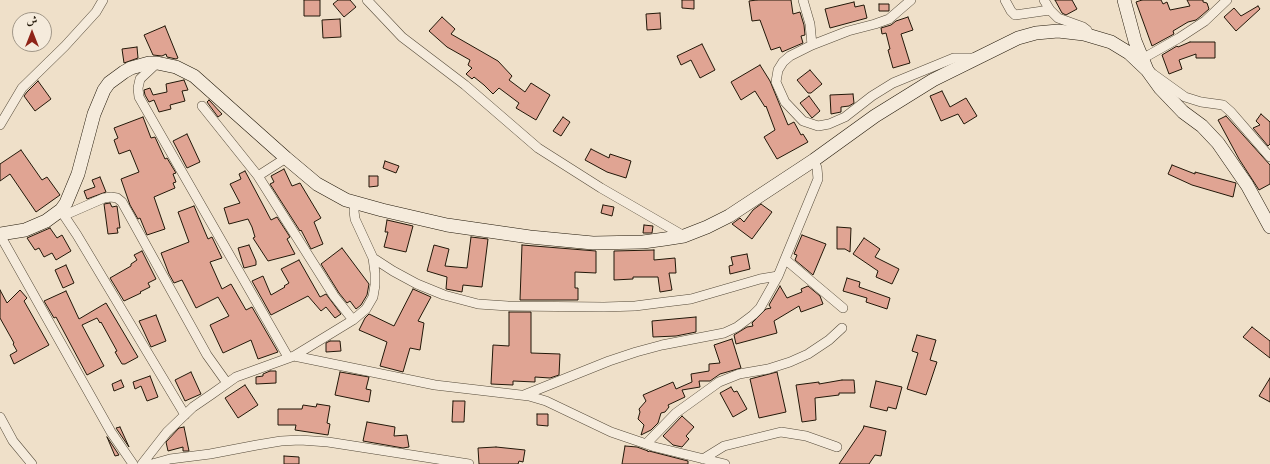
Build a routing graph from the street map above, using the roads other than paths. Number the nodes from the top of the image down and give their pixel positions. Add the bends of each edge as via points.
1 (104, 0) edge
2 (367, 0) edge
3 (803, 0) edge
4 (911, 0) edge
5 (1005, 0) edge
6 (1044, 0) edge
7 (1124, 0) edge
8 (1228, 0) edge
9 (1050, 10) junction
10 (1089, 35) junction
11 (812, 45) junction
12 (979, 58) junction
13 (157, 63) junction
14 (1144, 64) junction
15 (202, 106) dead end
16 (0, 125) edge
17 (1270, 157) edge
18 (286, 158) junction
19 (814, 160) junction
20 (258, 176) junction
21 (355, 203) junction
22 (63, 213) junction
23 (1270, 227) edge
24 (0, 235) edge
25 (684, 236) junction
26 (373, 258) junction
27 (786, 260) junction
28 (778, 276) junction
29 (843, 308) dead end
30 (353, 320) junction
31 (842, 328) dead end
32 (291, 356) junction
33 (227, 383) junction
34 (524, 395) junction
35 (185, 415) junction
36 (0, 417) edge
37 (646, 444) junction
38 (837, 447) dead end
39 (703, 459) junction
40 (32, 464) edge
41 (133, 464) edge
42 (142, 464) edge
43 (152, 464) edge
44 (469, 464) edge
45 (725, 464) edge

1 - 16 street via 96,12 22,88
2 - 25 street via 402,37 538,148
3 - 11 street via 810,24
4 - 11 street via 889,18
5 - 9 street via 1015,15
6 - 9 street
7 - 14 street
8 - 14 street via 1204,21
9 - 10 street via 1058,18 1083,27
10 - 12 street via 1058,31 1036,33 1018,38
10 - 14 street via 1111,42
11 - 12 street via 783,62 778,70 776,82 785,102 804,121 818,126 845,117 893,83 954,58
12 - 19 street via 934,80 875,116
13 - 18 street via 176,67 194,76
13 - 22 street via 131,68 116,77 104,90 96,104 78,174
13 - 32 street via 140,79 139,97
14 - 17 street via 1185,97 1223,106
14 - 23 street via 1160,88 1178,108 1218,142 1247,185
15 - 20 street
18 - 20 street
18 - 21 street via 317,184
19 - 25 street via 728,216
19 - 27 street via 818,168 818,179
20 - 30 street via 334,296
21 - 25 street via 447,225 530,237 593,243 643,242
21 - 26 street via 355,219
22 - 24 street via 25,230
22 - 33 street via 104,198 117,198 122,202 207,355
22 - 35 street
24 - 41 street via 111,432
26 - 28 street via 416,284 444,295 478,304 508,306 635,306 692,299
26 - 30 street via 373,297 366,309
27 - 28 street
27 - 29 street
28 - 34 street via 760,308 724,333 636,352
30 - 32 street
31 - 37 street via 808,354 790,362 739,374 718,382 676,413
32 - 33 street via 236,377
32 - 34 street via 435,385
33 - 35 street
34 - 37 street via 546,401 611,432
35 - 42 street via 167,432
36 - 40 street via 13,441
37 - 39 street
38 - 39 street via 806,436 781,432 724,446
39 - 45 street
43 - 44 street via 281,441 300,440

